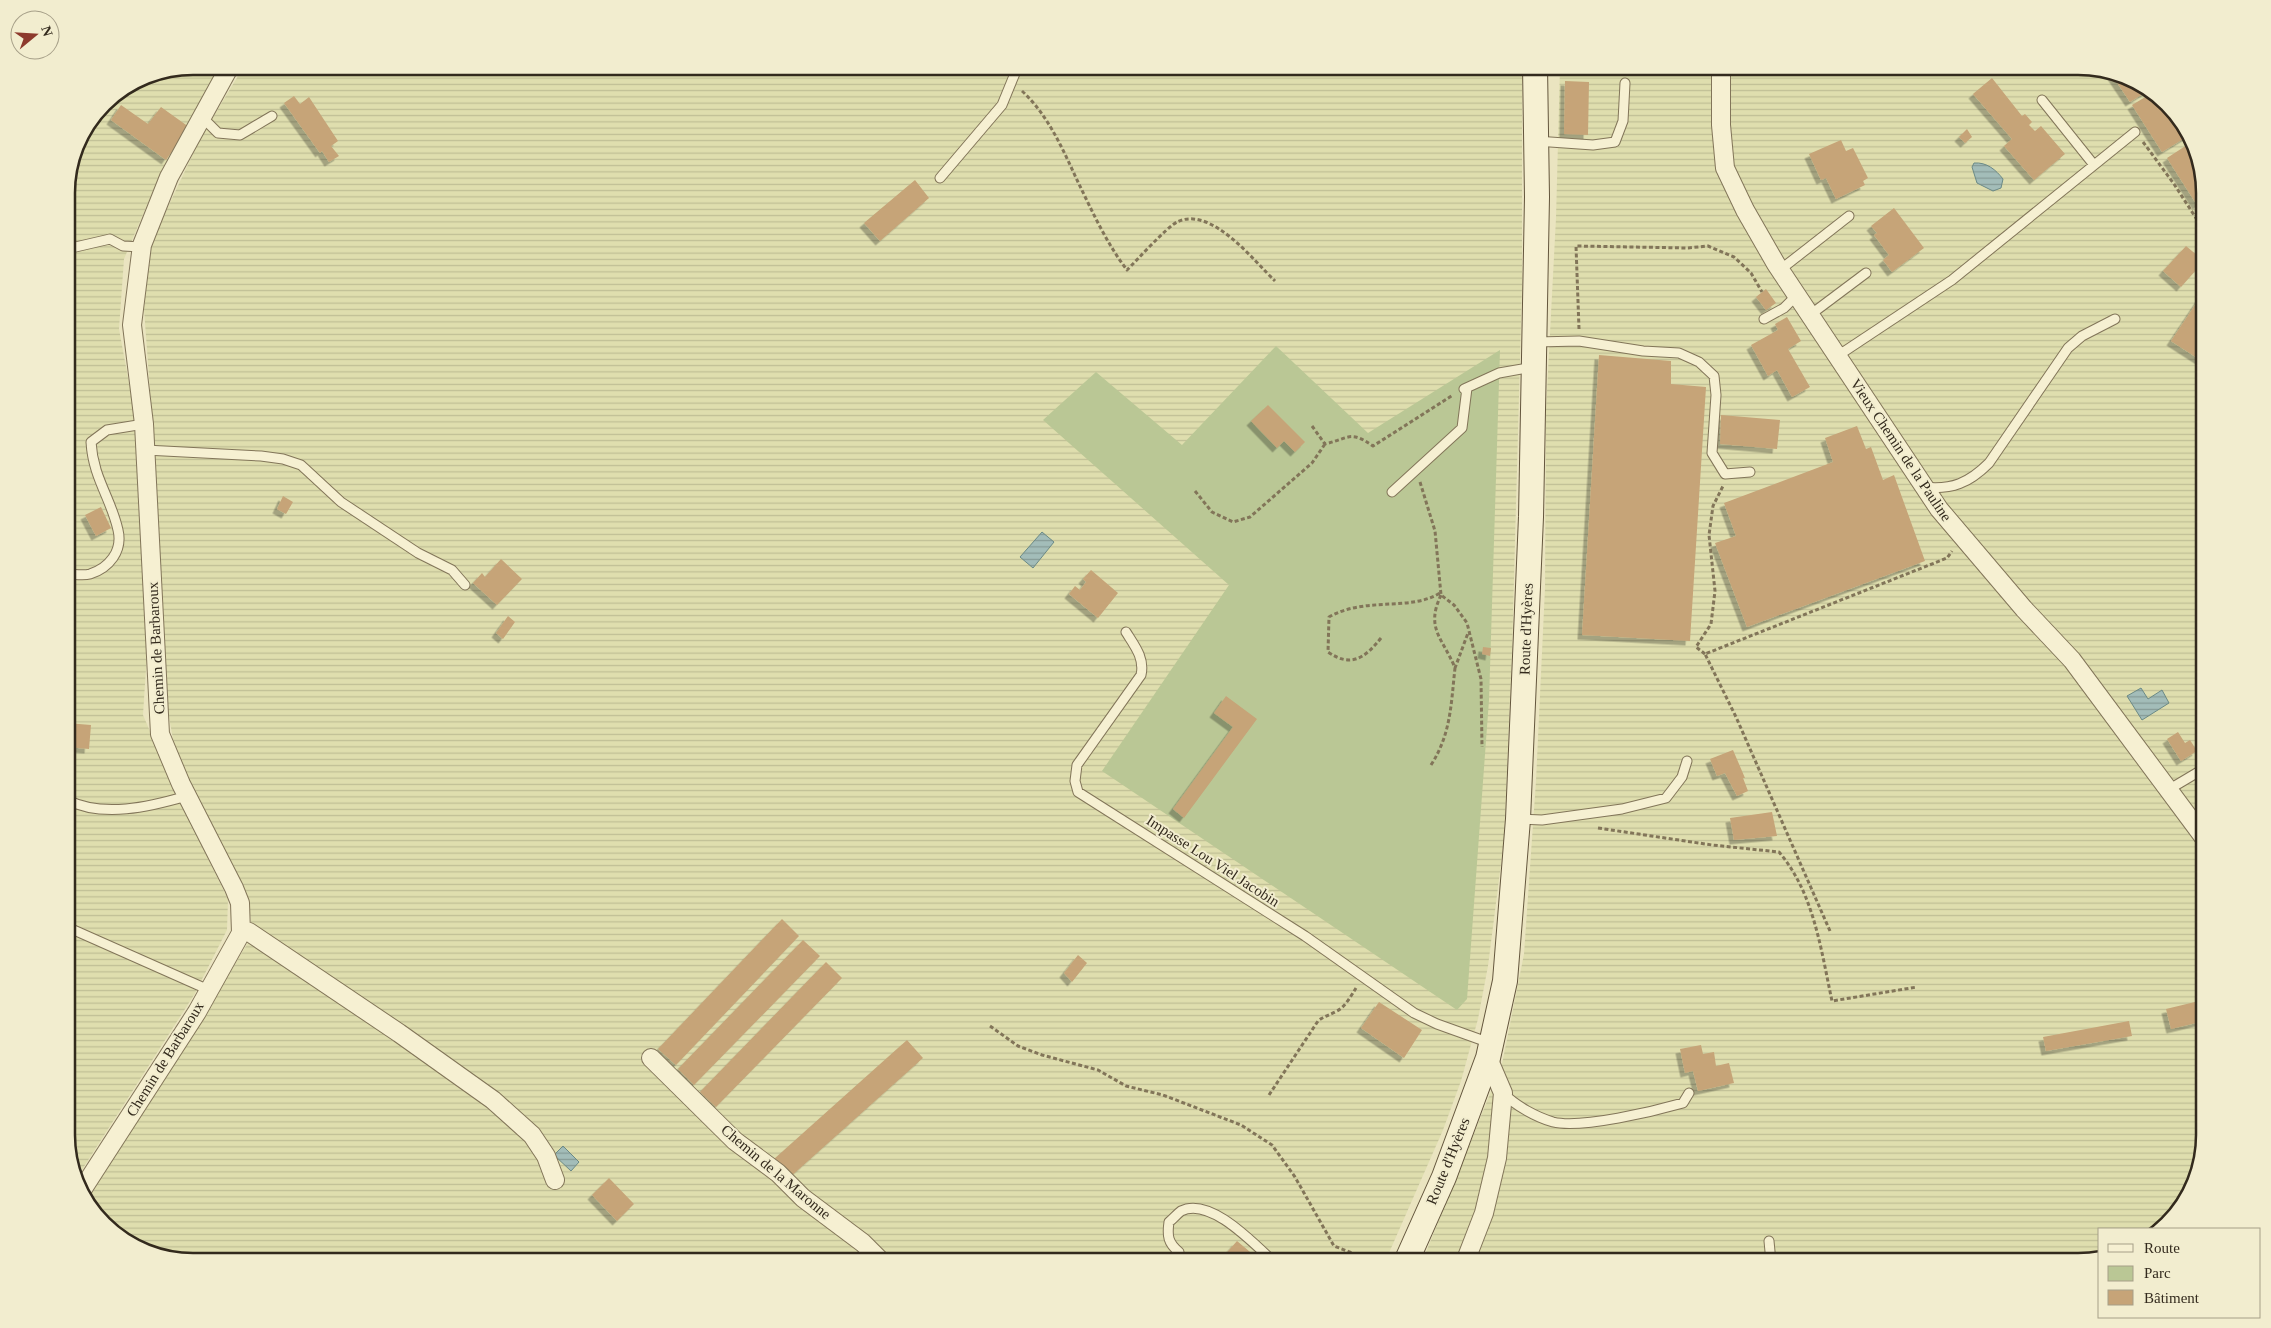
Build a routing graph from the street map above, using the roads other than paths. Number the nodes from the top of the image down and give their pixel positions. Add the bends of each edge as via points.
1 (225, 75) edge
2 (1015, 75) edge
3 (1536, 75) edge
4 (1545, 75) edge
5 (1722, 75) edge
6 (1625, 83) dead end
7 (2042, 100) dead end
8 (272, 116) dead end
9 (202, 117) junction
10 (2135, 132) road end
11 (1540, 141) junction
12 (2094, 164) junction
13 (940, 178) dead end
14 (1849, 216) dead end
15 (75, 247) edge
16 (141, 247) junction
17 (1780, 270) junction
18 (1866, 273) dead end
19 (1796, 295) junction
20 (1810, 316) junction
21 (1764, 319) dead end
22 (2115, 319) dead end
23 (1534, 342) junction
24 (1837, 354) junction
25 (1533, 367) junction
26 (144, 424) junction
27 (145, 450) junction
28 (1750, 472) dead end
29 (1924, 486) junction
30 (1392, 492) dead end
31 (75, 574) edge
32 (465, 585) dead end
33 (1126, 632) dead end
34 (1687, 760) dead end
35 (2196, 773) edge
36 (2168, 790) junction
37 (188, 796) junction
38 (75, 804) edge
39 (1518, 819) junction
40 (2196, 827) edge
41 (241, 929) junction
42 (75, 931) edge
43 (209, 990) junction
44 (1490, 1051) junction
45 (651, 1058) dead end
46 (1503, 1093) junction
47 (1688, 1093) dead end
48 (555, 1180) dead end
49 (86, 1184) edge
50 (1769, 1241) dead end
51 (1179, 1252) dead end
52 (873, 1253) edge
53 (1263, 1253) edge
54 (1410, 1253) edge
55 (1468, 1253) edge
56 (1770, 1253) edge

1 - 9 street, Chemin de Barbaroux
2 - 13 lane via 1002,105
3 - 11 main road, Route d'Hyères
4 - 11 main road, Route d'Hyères
5 - 17 street, Vieux Chemin de la Pauline via 1721,125 1725,168
6 - 11 lane via 1623,121 1615,142 1593,145
7 - 12 lane
8 - 9 lane via 240,135 218,133
9 - 16 street, Chemin de Barbaroux via 169,177
10 - 12 lane
11 - 23 main road, Route d'Hyères
12 - 24 lane via 1952,280
14 - 17 lane
15 - 16 lane via 110,239 123,246
16 - 26 street, Chemin de Barbaroux via 132,325
17 - 19 street, Vieux Chemin de la Pauline
18 - 20 lane
19 - 20 street, Vieux Chemin de la Pauline
19 - 21 lane via 1784,308
20 - 24 street, Vieux Chemin de la Pauline
22 - 29 lane via 2082,336 2068,348 1989,463 1976,475 1962,485 1942,489
23 - 25 main road, Route d'Hyères
23 - 28 lane via 1579,341 1679,353 1699,362 1714,376 1712,453 1725,474
24 - 29 street, Vieux Chemin de la Pauline
25 - 30 lane via 1499,373 1466,389 1462,428
25 - 39 main road, Route d'Hyères via 1531,517
26 - 27 street, Chemin de Barbaroux
26 - 31 lane via 108,430 91,442 98,479 119,531 117,554 104,567 88,575
27 - 32 lane via 261,456 301,465 341,502 418,553 452,570
27 - 37 street, Chemin de Barbaroux via 160,734
29 - 36 street, Vieux Chemin de la Pauline via 1939,510 2072,660
33 - 44 lane, Impasse Lou Viel Jacobin via 1139,654 1143,666 1141,675 1077,765 1075,781 1078,792 1305,936 1414,1013
34 - 39 lane via 1682,777 1666,798 1622,809 1542,820
35 - 36 lane
36 - 40 street, Vieux Chemin de la Pauline
37 - 38 lane via 104,810
37 - 41 street, Chemin de Barbaroux via 240,903
39 - 44 main road, Route d'Hyères via 1505,981
41 - 43 street, Chemin de Barbaroux
41 - 48 street via 399,1032 493,1100 532,1135 546,1156
42 - 43 lane
43 - 49 street, Chemin de Barbaroux
44 - 46 street
44 - 54 main road, Route d'Hyères via 1444,1177
45 - 52 street, Chemin de la Maronne via 735,1141
46 - 47 lane via 1528,1111 1555,1122 1590,1122 1662,1109 1683,1102
46 - 55 street via 1497,1158 1484,1213
50 - 56 lane
51 - 53 lane via 1171,1246 1167,1235 1169,1222 1181,1211 1193,1208 1216,1214

